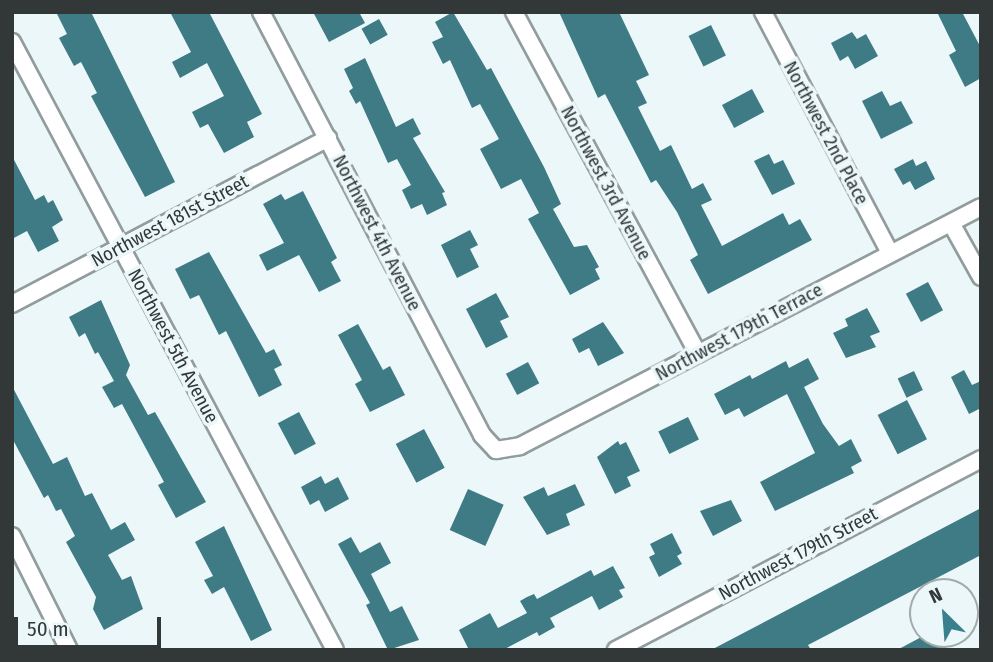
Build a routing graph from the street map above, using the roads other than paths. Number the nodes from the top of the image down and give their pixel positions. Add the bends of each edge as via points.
1 (261, 12) edge
2 (514, 12) edge
3 (763, 12) edge
4 (12, 42) edge
5 (328, 138) junction
6 (981, 207) edge
7 (951, 223) junction
8 (120, 247) junction
9 (890, 253) junction
10 (981, 277) edge
11 (12, 304) edge
12 (698, 354) junction
13 (496, 450) joint
14 (981, 459) edge
15 (12, 536) edge
16 (69, 650) edge
17 (335, 650) edge
18 (616, 650) edge

1 - 5 street, Northwest 4th Avenue
2 - 12 street, Northwest 3rd Avenue
3 - 9 street, Northwest 2nd Place
4 - 8 street, Northwest 5th Avenue
5 - 8 street, Northwest 181st Street
5 - 13 street, Northwest 4th Avenue via 482,435
6 - 7 street, Northwest 179th Terrace
7 - 9 street, Northwest 179th Terrace
7 - 10 street
8 - 11 street, Northwest 181st Street
8 - 17 street, Northwest 5th Avenue
9 - 12 street, Northwest 179th Terrace
12 - 13 street, Northwest 179th Terrace via 520,446
14 - 18 street, Northwest 179th Street
15 - 16 street

